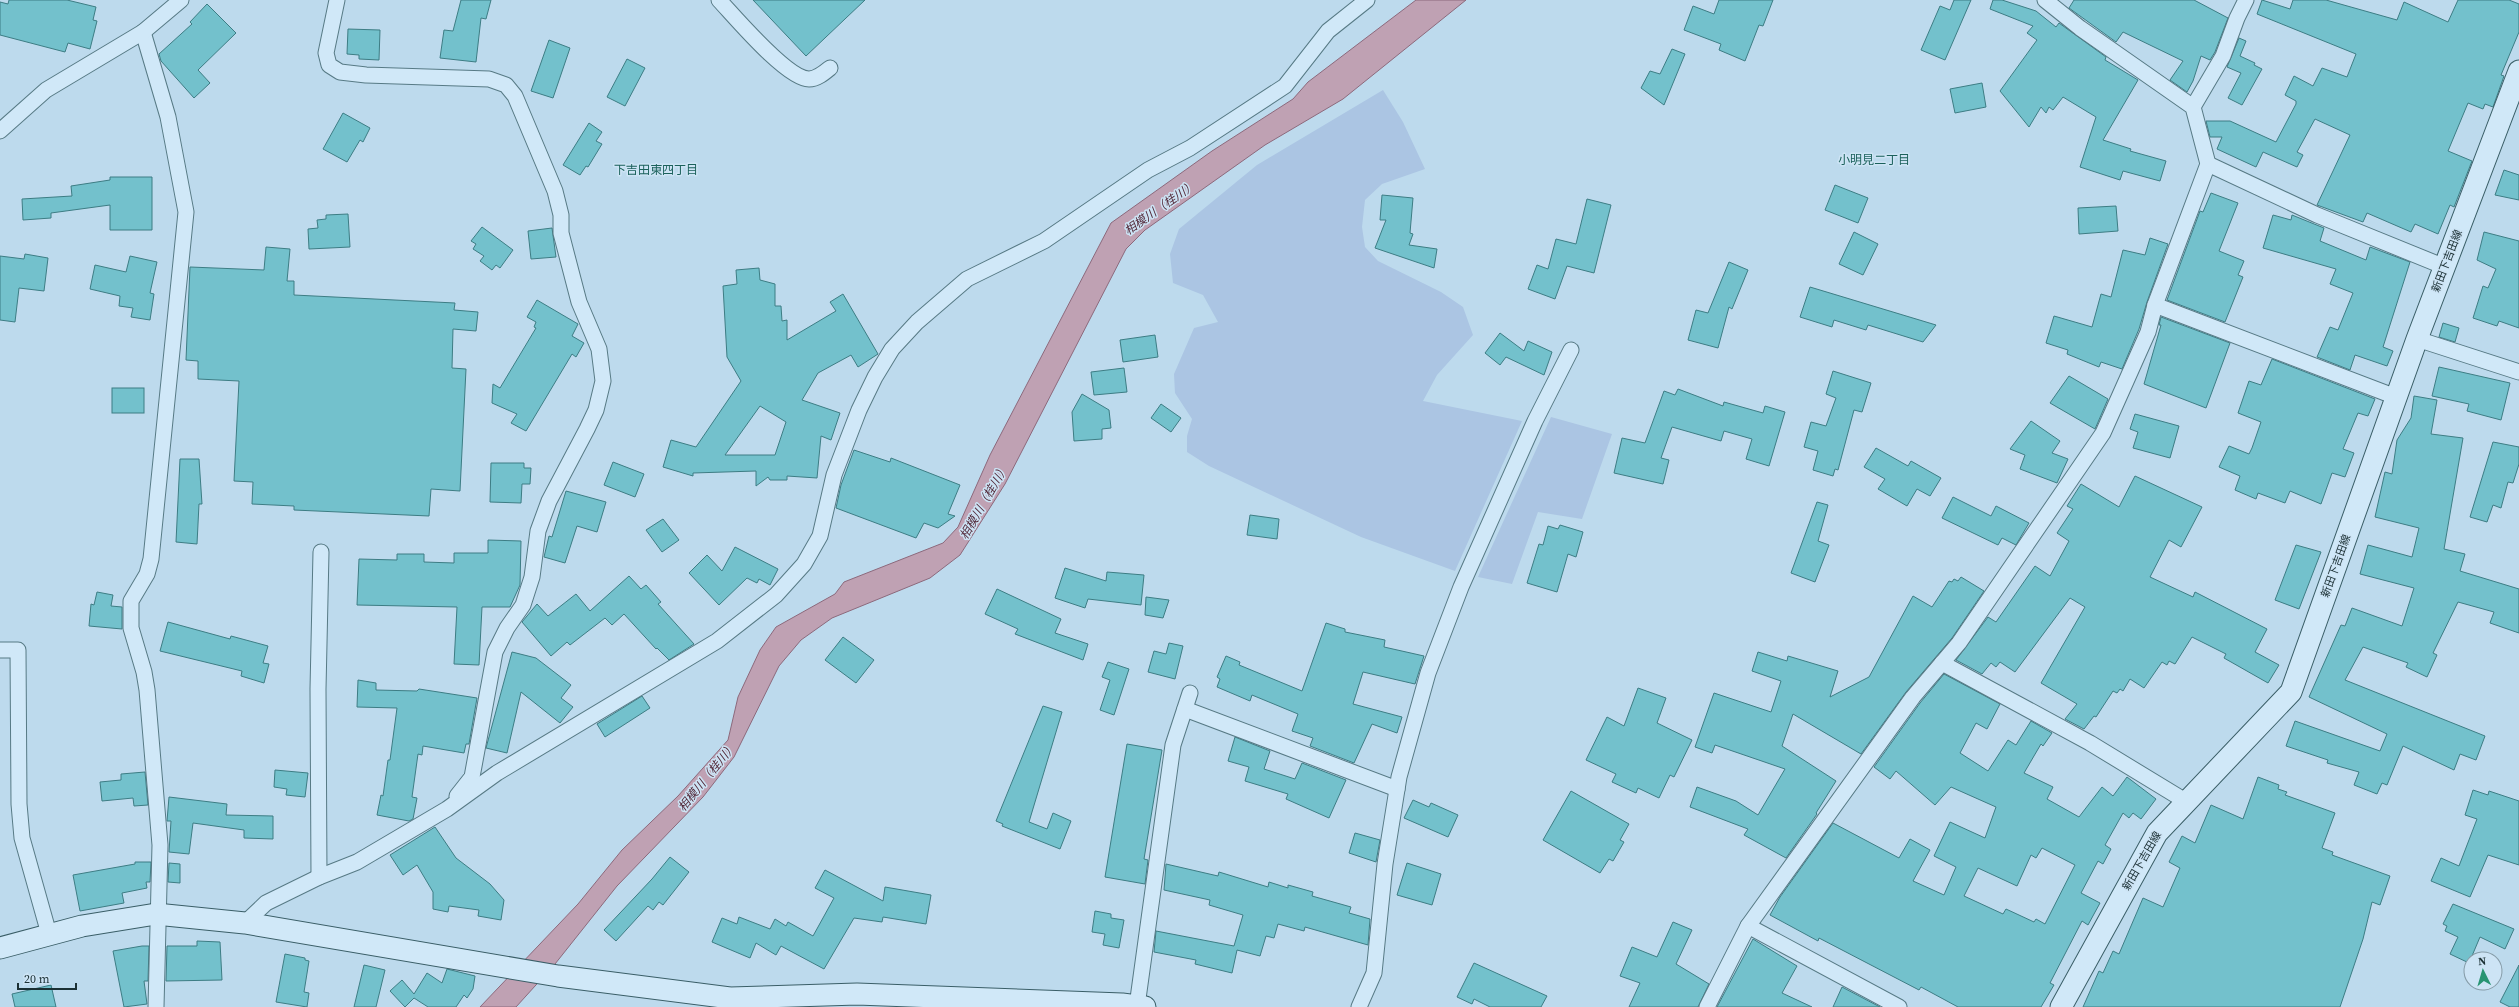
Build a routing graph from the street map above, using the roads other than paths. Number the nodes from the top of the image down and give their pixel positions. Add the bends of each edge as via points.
1 (181, 0) edge
2 (337, 0) edge
3 (719, 0) edge
4 (1366, 0) edge
5 (2045, 0) edge
6 (2246, 0) edge
7 (143, 32) junction
8 (830, 68) dead end
9 (2519, 71) edge
10 (2193, 107) junction
11 (0, 131) edge
12 (2208, 164) junction
13 (2445, 267) junction
14 (2155, 305) junction
15 (2417, 339) junction
16 (1571, 350) dead end
17 (2519, 372) edge
18 (2396, 398) junction
19 (321, 552) dead end
20 (0, 650) edge
21 (1942, 663) junction
22 (1190, 692) dead end
23 (1185, 709) junction
24 (1397, 789) junction
25 (2187, 802) junction
26 (448, 809) junction
27 (319, 877) junction
28 (156, 914) junction
29 (245, 923) junction
30 (1748, 926) junction
31 (49, 934) junction
32 (0, 948) edge
33 (775, 1002) edge
34 (1141, 1006) edge
35 (156, 1007) edge
36 (1359, 1007) edge
37 (1708, 1007) edge
38 (1899, 1007) edge
39 (2061, 1007) edge

1 - 7 street
2 - 26 street via 326,53 329,65 340,72 489,79 506,85 515,96 554,191 561,215 561,233 580,302 599,349 603,380 590,423 546,507 538,532 532,577 523,605 506,628 495,652 472,777
3 - 8 street via 788,71 808,80 819,77
4 - 26 street via 1328,30 1285,86 1190,148 1148,170 1044,241 967,279 917,322 892,349 875,377 859,410 834,475 820,536 804,564 776,596 717,641 497,773
5 - 10 street via 2080,28
6 - 10 street via 2223,56
7 - 11 street via 46,90
7 - 28 street via 168,117 186,212 151,559 147,574 131,601 131,628 144,672 160,845
9 - 13 street, 新田下吉田線
10 - 12 street
12 - 13 street via 2317,215
12 - 14 street
13 - 15 street, 新田下吉田線
14 - 18 street
14 - 21 street via 2148,332 2103,433 1995,592
15 - 17 street
15 - 18 street, 新田下吉田線
16 - 24 street via 1535,421 1461,587 1426,679
18 - 25 street, 新田下吉田線 via 2291,692
19 - 27 street via 318,689
20 - 31 street via 18,650 19,804 22,838
21 - 25 street via 2090,743
21 - 30 street via 1913,697 1842,793
22 - 23 street
23 - 24 street
23 - 34 street via 1173,745
24 - 36 street via 1385,864 1374,973
25 - 39 street, 新田下吉田線 via 2157,833
26 - 27 street via 357,862
27 - 29 street via 266,903
28 - 29 street
28 - 31 street
28 - 35 street
29 - 33 street via 558,976
30 - 37 street
30 - 38 street
31 - 32 street
33 - 34 street via 857,994

